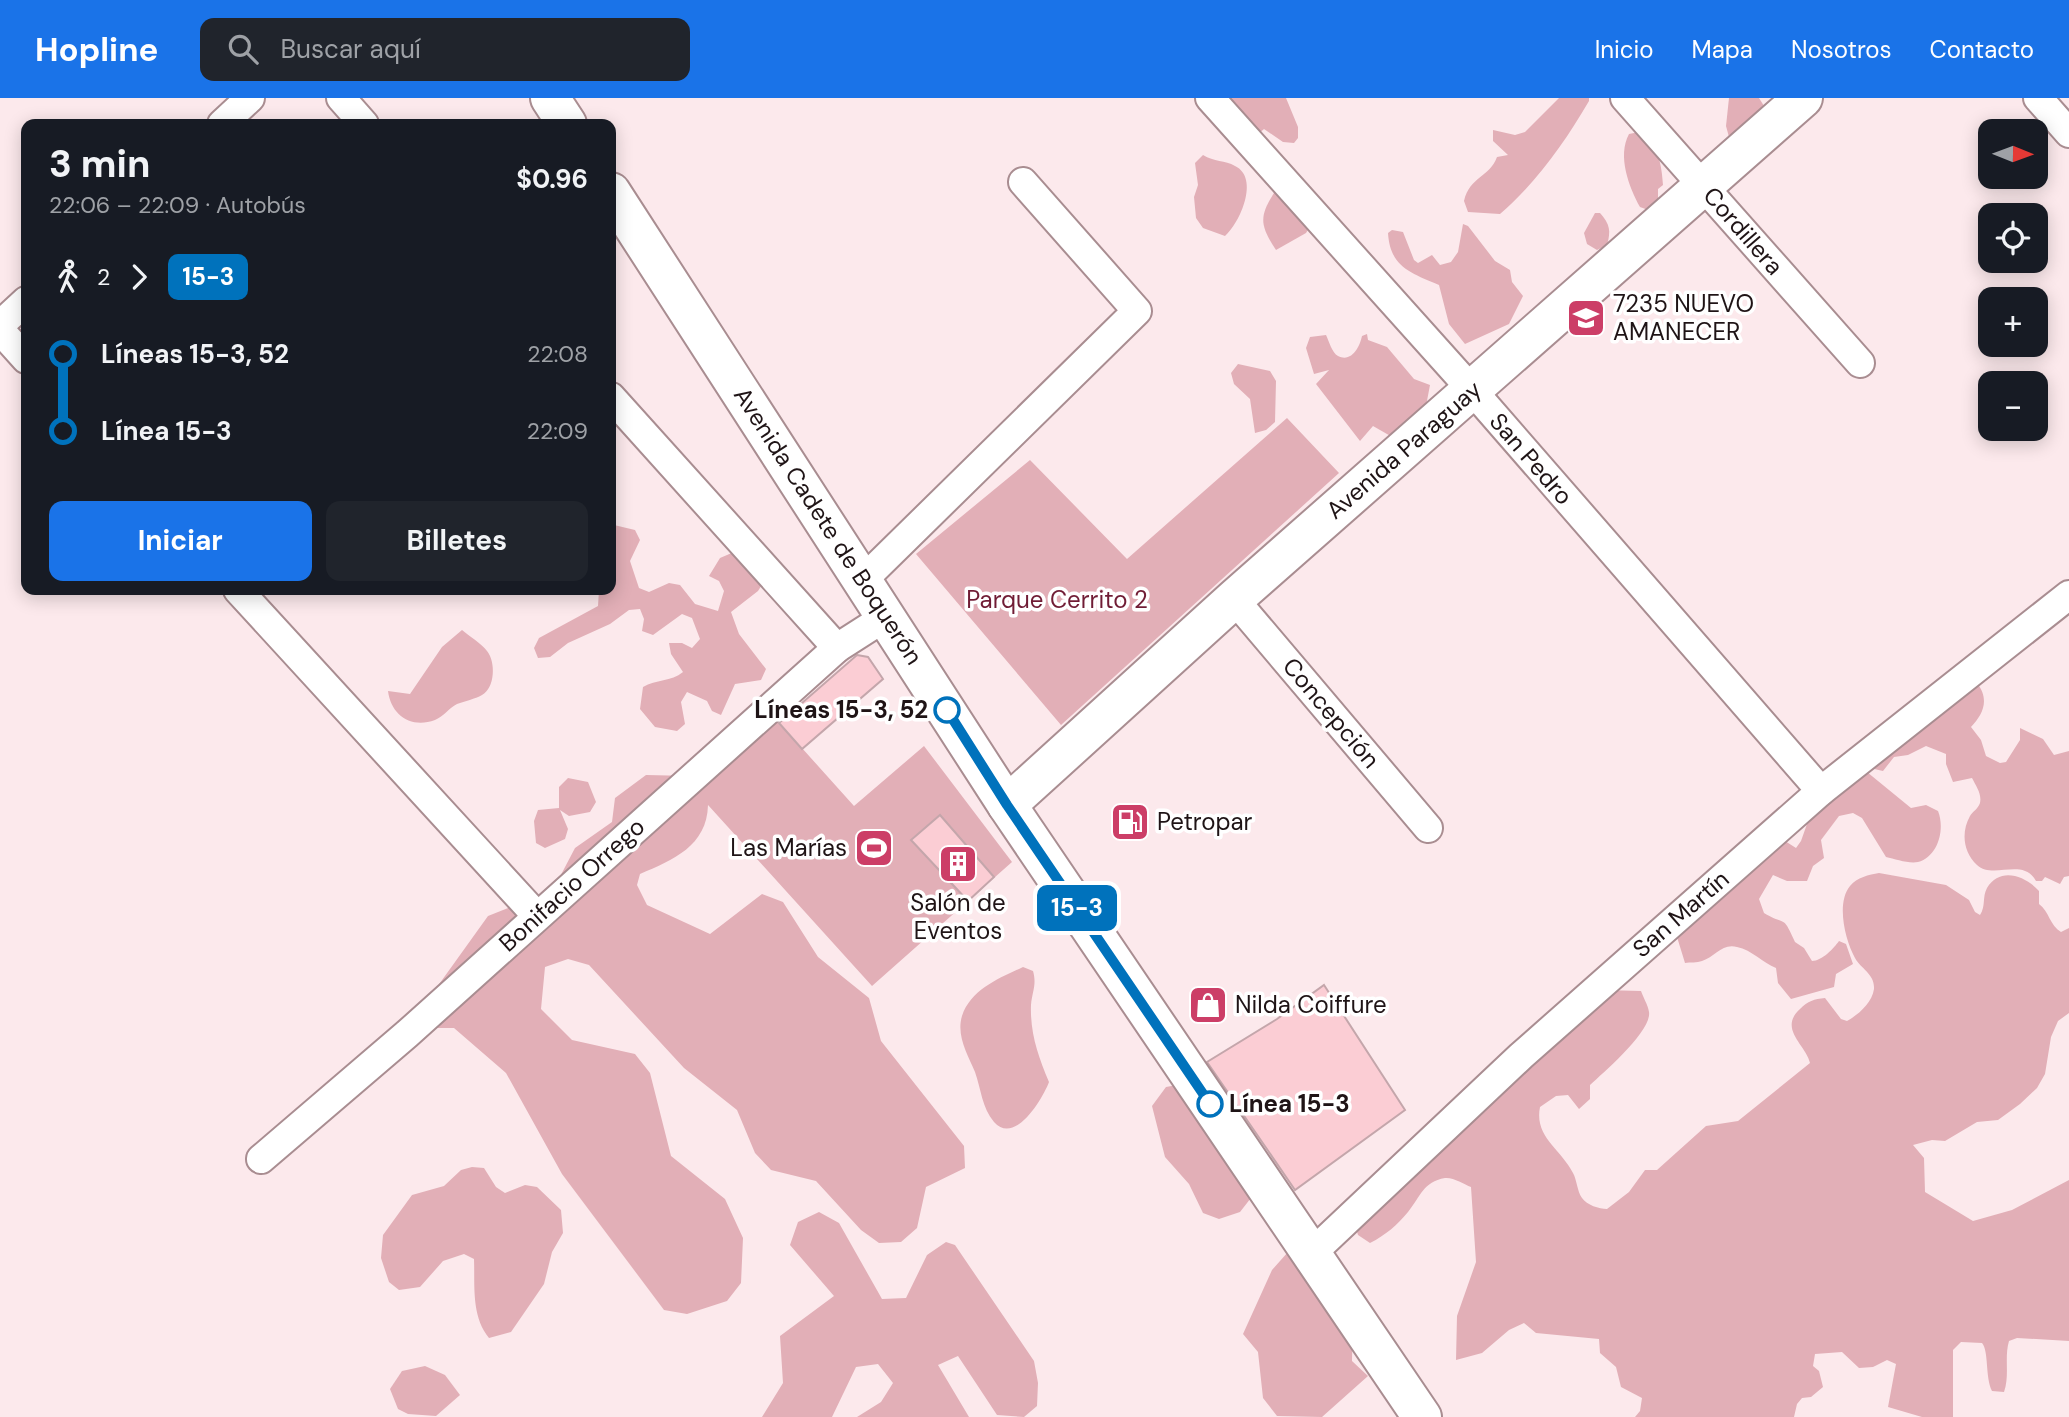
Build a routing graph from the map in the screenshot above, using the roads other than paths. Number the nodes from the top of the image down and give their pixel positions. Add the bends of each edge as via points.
1 (250, 98) edge
2 (341, 98) edge
3 (550, 98) edge
4 (1210, 98) edge
5 (1625, 98) edge
6 (1803, 98) edge
7 (2038, 98) edge
8 (227, 119) edge
9 (360, 119) edge
10 (564, 119) edge
11 (2069, 132) edge
12 (1023, 182) dead end
13 (1705, 188) junction
14 (616, 200) edge
15 (21, 307) edge
16 (0, 328) edge
17 (21, 353) edge
18 (1860, 363) dead end
19 (1472, 390) junction
20 (616, 403) edge
21 (863, 580) junction
22 (243, 595) edge
23 (2069, 595) edge
24 (1234, 599) junction
25 (887, 616) junction
26 (837, 648) junction
27 (1821, 791) junction
28 (1007, 805) junction
29 (1428, 828) dead end
30 (537, 916) junction
31 (261, 1159) dead end
32 (1311, 1254) junction
33 (1422, 1417) edge

1 - 8 street
2 - 9 street
3 - 10 main road
4 - 19 street, San Pedro
5 - 13 street, Cordillera
6 - 13 main road, Avenida Paraguay
7 - 11 street
12 - 21 street via 1137,311
13 - 18 street, Cordillera
13 - 19 main road, Avenida Paraguay
14 - 21 main road, Avenida Cadete de Boquerón
15 - 16 street
16 - 17 street
19 - 24 main road, Avenida Paraguay
19 - 27 street, San Pedro
20 - 26 street
21 - 25 main road, Avenida Cadete de Boquerón
22 - 30 street
23 - 27 street, San Martín
24 - 28 main road, Avenida Paraguay
24 - 29 street, Concepción
25 - 26 street, Bonifacio Orrego
25 - 28 main road, Avenida Cadete de Boquerón
26 - 30 street, Bonifacio Orrego
27 - 32 street, San Martín via 1521,1056
28 - 32 main road, Avenida Cadete de Boquerón
30 - 31 street, Bonifacio Orrego
32 - 33 main road, Avenida Cadete de Boquerón

